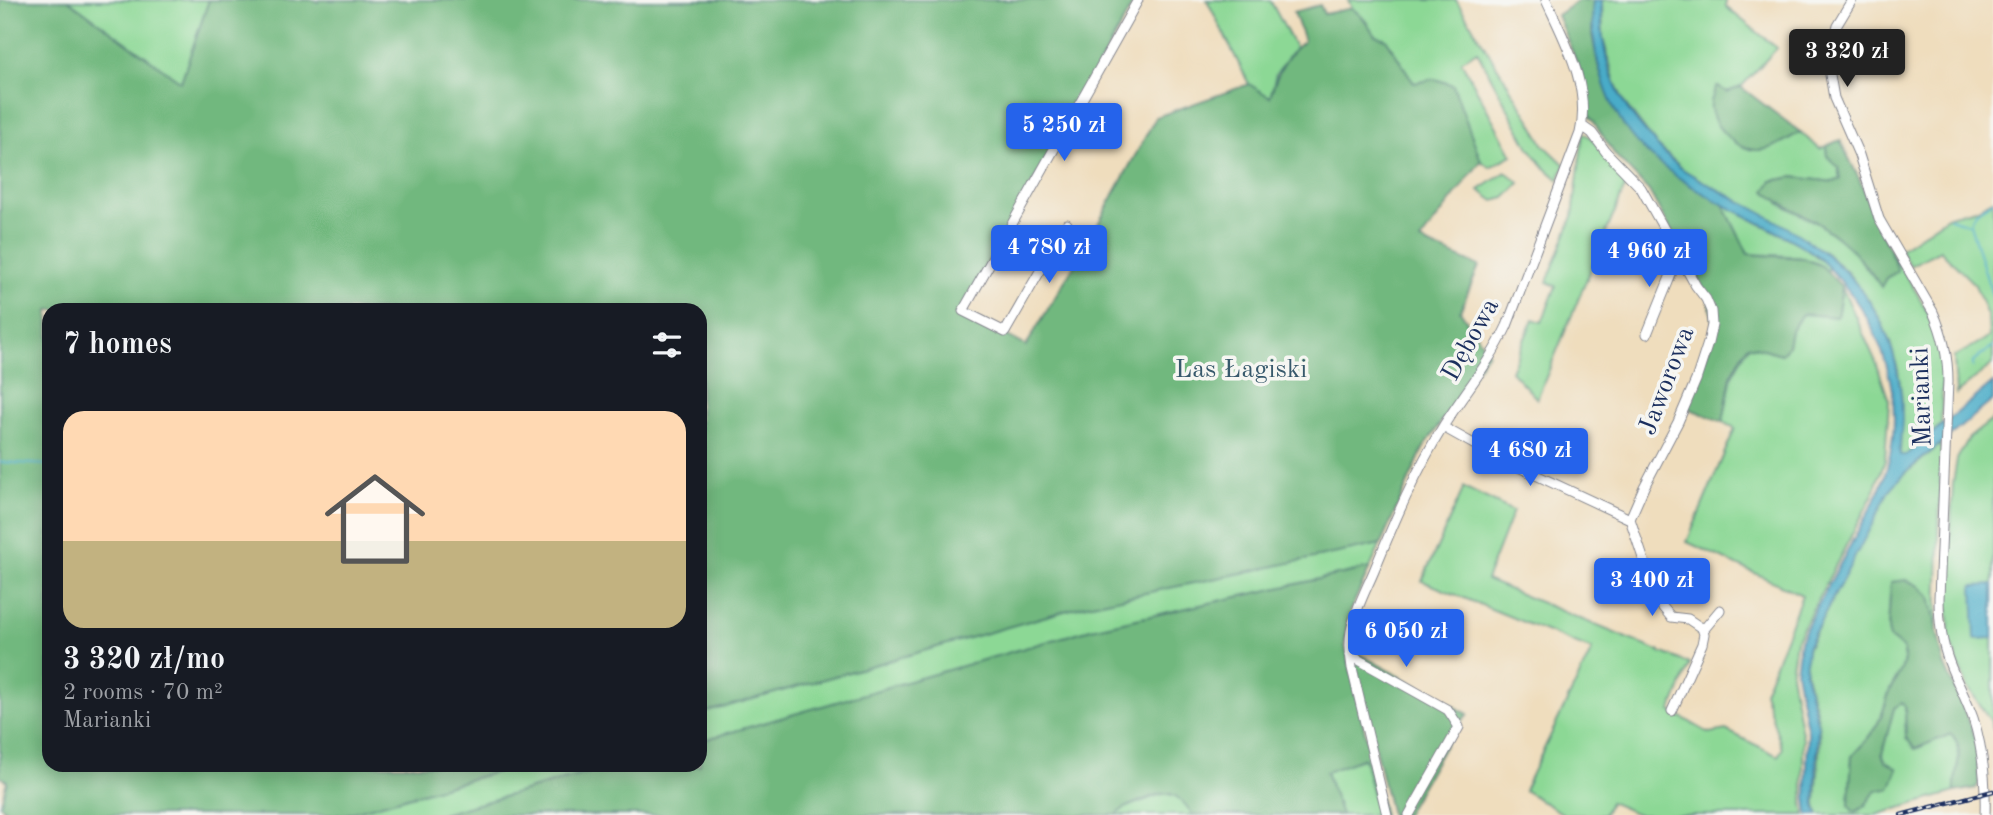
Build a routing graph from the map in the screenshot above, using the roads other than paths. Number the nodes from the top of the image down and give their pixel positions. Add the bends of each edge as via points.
1 (1138, 0) edge
2 (1546, 0) edge
3 (1852, 0) edge
4 (1582, 126) junction
5 (1067, 224) dead end
6 (1679, 255) junction
7 (1647, 334) dead end
8 (1443, 427) junction
9 (1630, 519) junction
10 (1720, 610) dead end
11 (1702, 628) junction
12 (1350, 655) junction
13 (1672, 711) dead end
14 (1387, 815) edge
15 (1409, 815) edge
16 (1985, 815) edge

1 - 5 street via 963,311 1005,332
2 - 4 street, Dębowa via 1580,82
3 - 16 street, Marianki via 1834,34 1832,88 1879,219 1940,329 1947,365 1941,631 1978,736
4 - 6 street, Jaworowa via 1641,188
4 - 8 street, Dębowa via 1507,326
6 - 7 street
6 - 9 street, Jaworowa via 1709,306 1711,330 1678,422
8 - 9 street
8 - 12 street, Dębowa via 1359,609
9 - 11 street via 1660,604 1671,617 1688,619
10 - 11 street
11 - 13 street via 1702,644
12 - 14 street, Dębowa
12 - 15 street via 1448,710 1459,727

